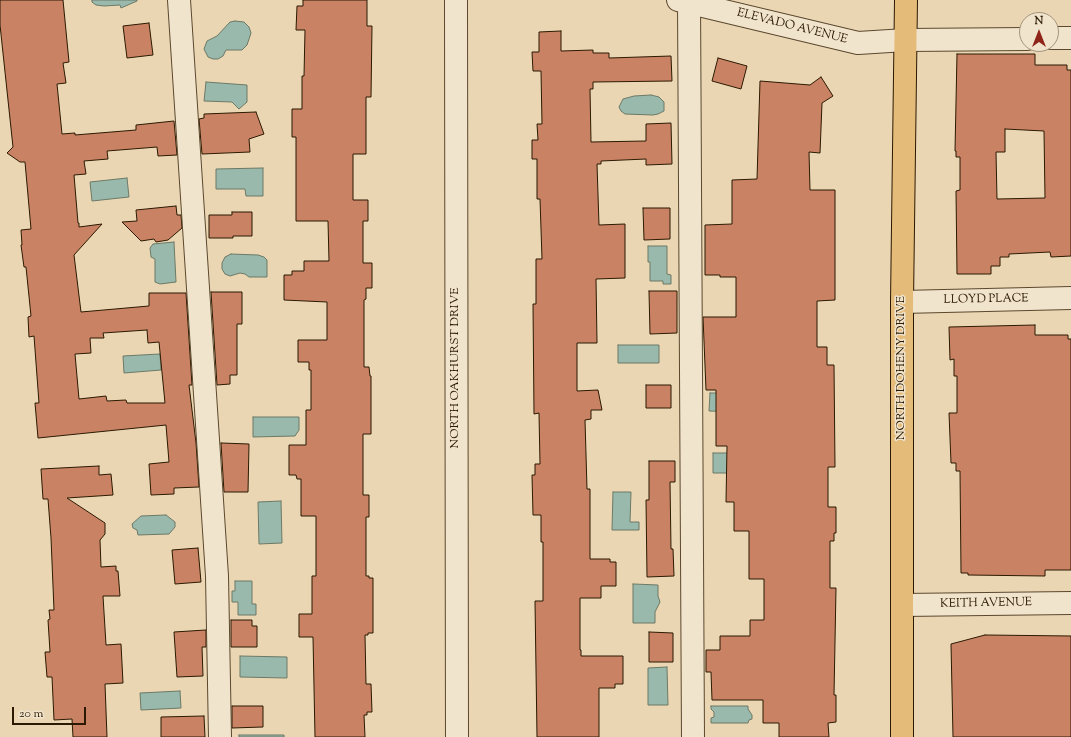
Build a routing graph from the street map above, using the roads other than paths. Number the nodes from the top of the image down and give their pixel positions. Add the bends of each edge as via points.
1 (179, 0) edge
2 (456, 0) edge
3 (906, 0) edge
4 (685, 1) edge
5 (1059, 38) edge
6 (1071, 38) edge
7 (1019, 39) edge
8 (906, 40) junction
9 (1071, 298) edge
10 (902, 302) junction
11 (1071, 603) edge
12 (902, 605) junction
13 (220, 737) edge
14 (457, 737) edge
15 (693, 737) edge
16 (902, 737) edge

1 - 13 street via 217,576
2 - 14 street, NORTH OAKHURST DRIVE
3 - 8 main road, NORTH DOHENY DRIVE
4 - 8 street, ELEVADO AVENUE via 858,43
4 - 15 street
5 - 6 street
7 - 8 street, ELEVADO AVENUE
8 - 10 main road, NORTH DOHENY DRIVE
9 - 10 street, LLOYD PLACE
10 - 12 main road, NORTH DOHENY DRIVE
11 - 12 street, KEITH AVENUE
12 - 16 main road, NORTH DOHENY DRIVE

